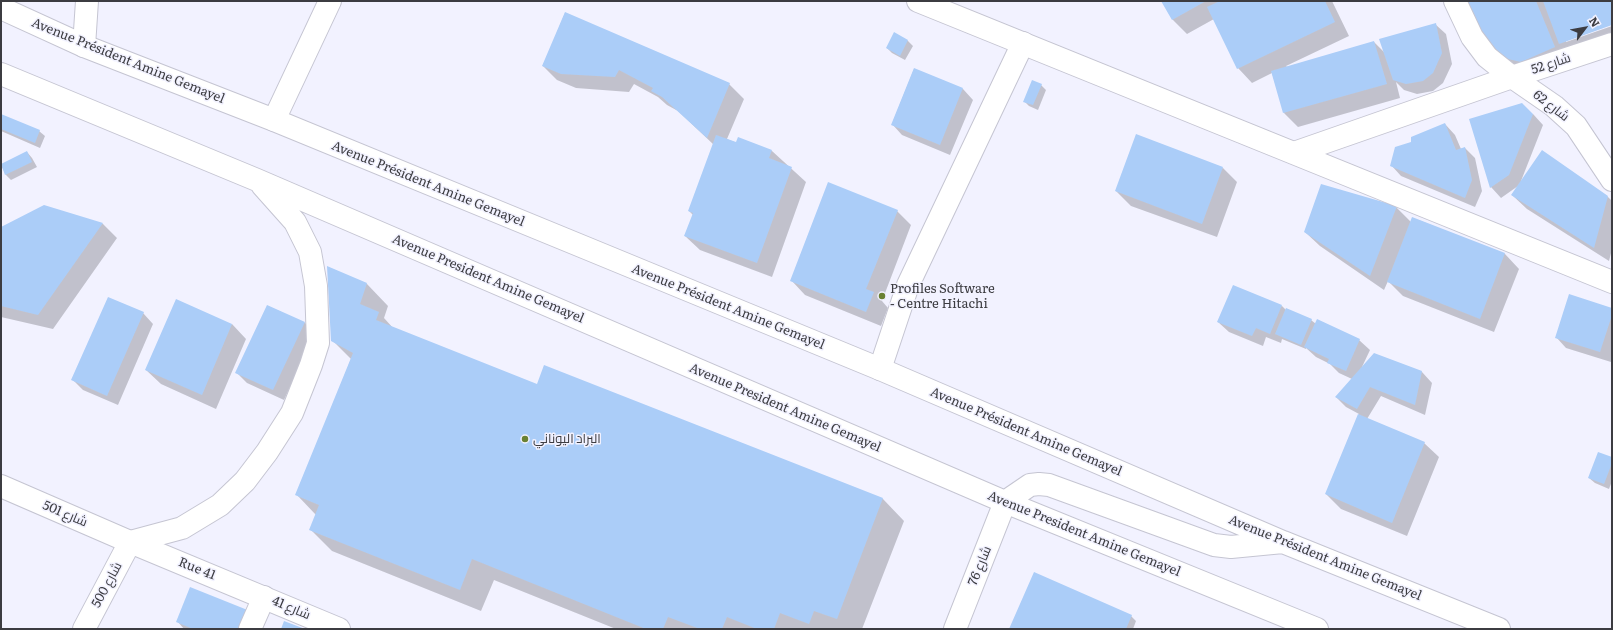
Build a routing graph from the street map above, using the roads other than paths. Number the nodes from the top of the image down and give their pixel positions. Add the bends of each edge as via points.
1 (87, 1) edge
2 (330, 1) edge
3 (918, 1) edge
4 (1455, 1) edge
5 (1, 8) edge
6 (1023, 43) junction
7 (1612, 44) edge
8 (84, 46) junction
9 (1, 74) edge
10 (1512, 77) junction
11 (274, 120) junction
12 (1294, 153) junction
13 (257, 180) junction
14 (1612, 180) edge
15 (1612, 282) edge
16 (880, 370) junction
17 (1, 486) edge
18 (1005, 502) junction
19 (130, 542) junction
20 (1283, 542) junction
21 (264, 597) junction
22 (84, 629) edge
23 (250, 629) edge
24 (339, 629) edge
25 (954, 629) edge
26 (1317, 629) edge
27 (1499, 629) edge

1 - 8 main road
2 - 11 main road
3 - 6 main road
4 - 10 main road, شارع 62 via 1472,37 1487,57
5 - 8 main road, Avenue Président Amine Gemayel
6 - 12 main road
6 - 16 main road via 908,285
7 - 10 main road, شارع 52
8 - 11 main road, Avenue Président Amine Gemayel
9 - 13 main road
10 - 12 main road, شارع 52
10 - 14 main road, شارع 62 via 1554,106 1576,126
11 - 16 main road, Avenue Président Amine Gemayel
12 - 15 main road
13 - 18 main road, Avenue President Amine Gemayel
13 - 19 main road via 295,222 310,252 316,286 318,343 311,365 292,413 245,481 220,505 182,528
16 - 20 main road, Avenue Président Amine Gemayel
17 - 19 main road, شارع 501
18 - 20 main road via 1030,485 1049,485 1214,546 1230,548
18 - 25 main road, شارع 76
18 - 26 main road, Avenue President Amine Gemayel
19 - 21 main road, Rue 41
19 - 22 main road, شارع 500
20 - 27 main road, Avenue Président Amine Gemayel
21 - 23 main road
21 - 24 main road, شارع 41

